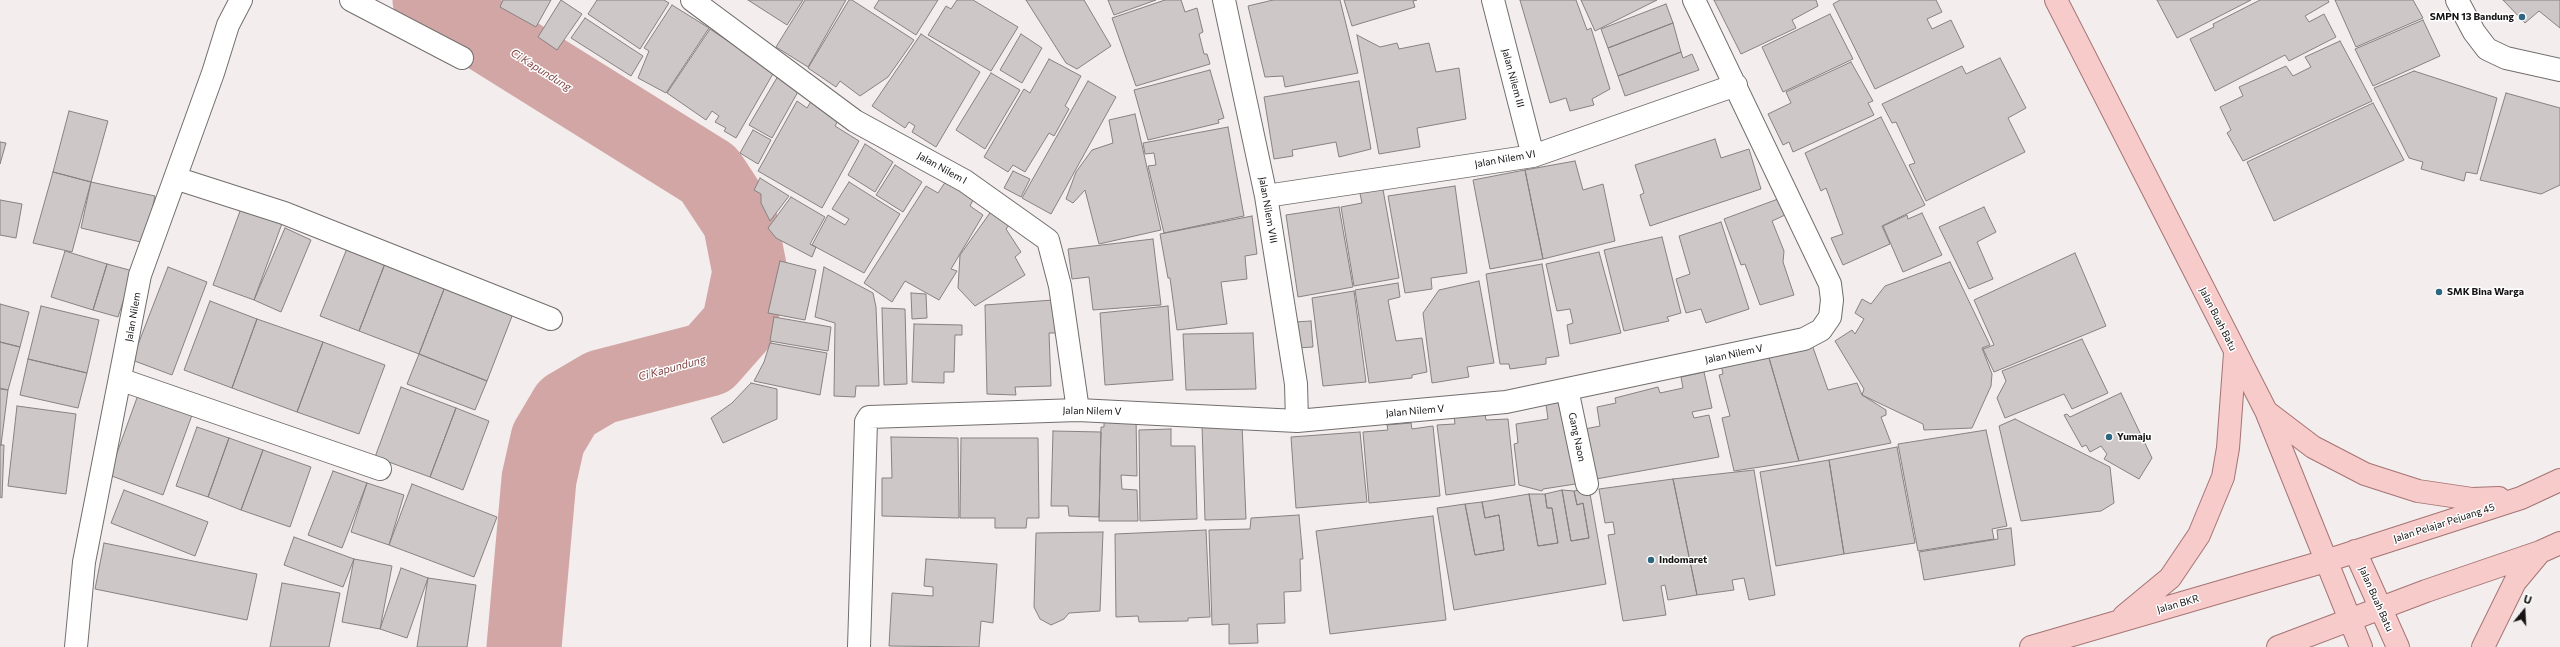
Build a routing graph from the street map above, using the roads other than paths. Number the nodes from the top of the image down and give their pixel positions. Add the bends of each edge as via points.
1 (241, 0) edge
2 (351, 0) edge
3 (692, 0) edge
4 (1224, 0) edge
5 (1493, 0) edge
6 (1694, 0) edge
7 (2056, 0) edge
8 (2457, 0) edge
9 (462, 58) dead end
10 (2560, 70) edge
11 (1736, 85) junction
12 (1533, 156) junction
13 (174, 178) junction
14 (1266, 196) junction
15 (551, 319) dead end
16 (2235, 352) junction
17 (122, 380) junction
18 (1568, 389) junction
19 (1078, 410) junction
20 (2266, 411) junction
21 (1297, 421) junction
22 (380, 469) dead end
23 (2560, 480) edge
24 (1587, 484) dead end
25 (2521, 498) junction
26 (2560, 542) edge
27 (2355, 551) junction
28 (2540, 552) junction
29 (2326, 561) junction
30 (2381, 608) junction
31 (2349, 621) junction
32 (2116, 622) junction
33 (76, 647) edge
34 (859, 647) edge
35 (2031, 647) edge
36 (2278, 647) edge
37 (2361, 647) edge
38 (2398, 647) edge
39 (2483, 647) edge

1 - 13 street, Jalan Nilem via 228,25
2 - 9 street
3 - 19 street, Jalan Nilem I via 855,121 966,181 1048,240 1060,286
4 - 14 street, Jalan Nilem VIII
5 - 12 street, Jalan Nilem III
6 - 11 street, Jalan Nilem V
7 - 16 main road, Jalan Buah Batu
8 - 10 street via 2474,32 2487,49 2506,58
11 - 12 street, Jalan Nilem VI
11 - 18 street, Jalan Nilem V via 1830,284 1832,300 1826,323 1821,330 1804,339
12 - 14 street, Jalan Nilem VI
13 - 15 street via 284,213
13 - 17 street, Jalan Nilem via 140,275
14 - 21 street, Jalan Nilem VIII via 1296,384
16 - 20 main road, Jalan Buah Batu
16 - 32 main road via 2228,448 2223,477 2199,535 2170,578
17 - 22 street
17 - 33 street, Jalan Nilem via 84,562
18 - 21 street, Jalan Nilem V via 1506,402
18 - 24 street, Gang Naon
19 - 21 street, Jalan Nilem V
19 - 34 street, Jalan Nilem V via 868,418
20 - 25 main road via 2312,447 2365,474 2418,491 2472,499
20 - 29 main road, Jalan Buah Batu
23 - 25 main road, Jalan Pelajar Pejuang 45
25 - 27 main road, Jalan Pelajar Pejuang 45
26 - 28 main road
27 - 29 main road, Jalan Pelajar Pejuang 45
27 - 30 main road, Jalan Buah Batu
28 - 30 main road
28 - 39 main road via 2515,582
29 - 31 main road, Jalan Buah Batu
29 - 32 main road, Jalan BKR
30 - 31 main road
30 - 38 main road, Jalan Buah Batu
31 - 36 main road
31 - 37 main road, Jalan Buah Batu
32 - 35 main road, Jalan BKR

